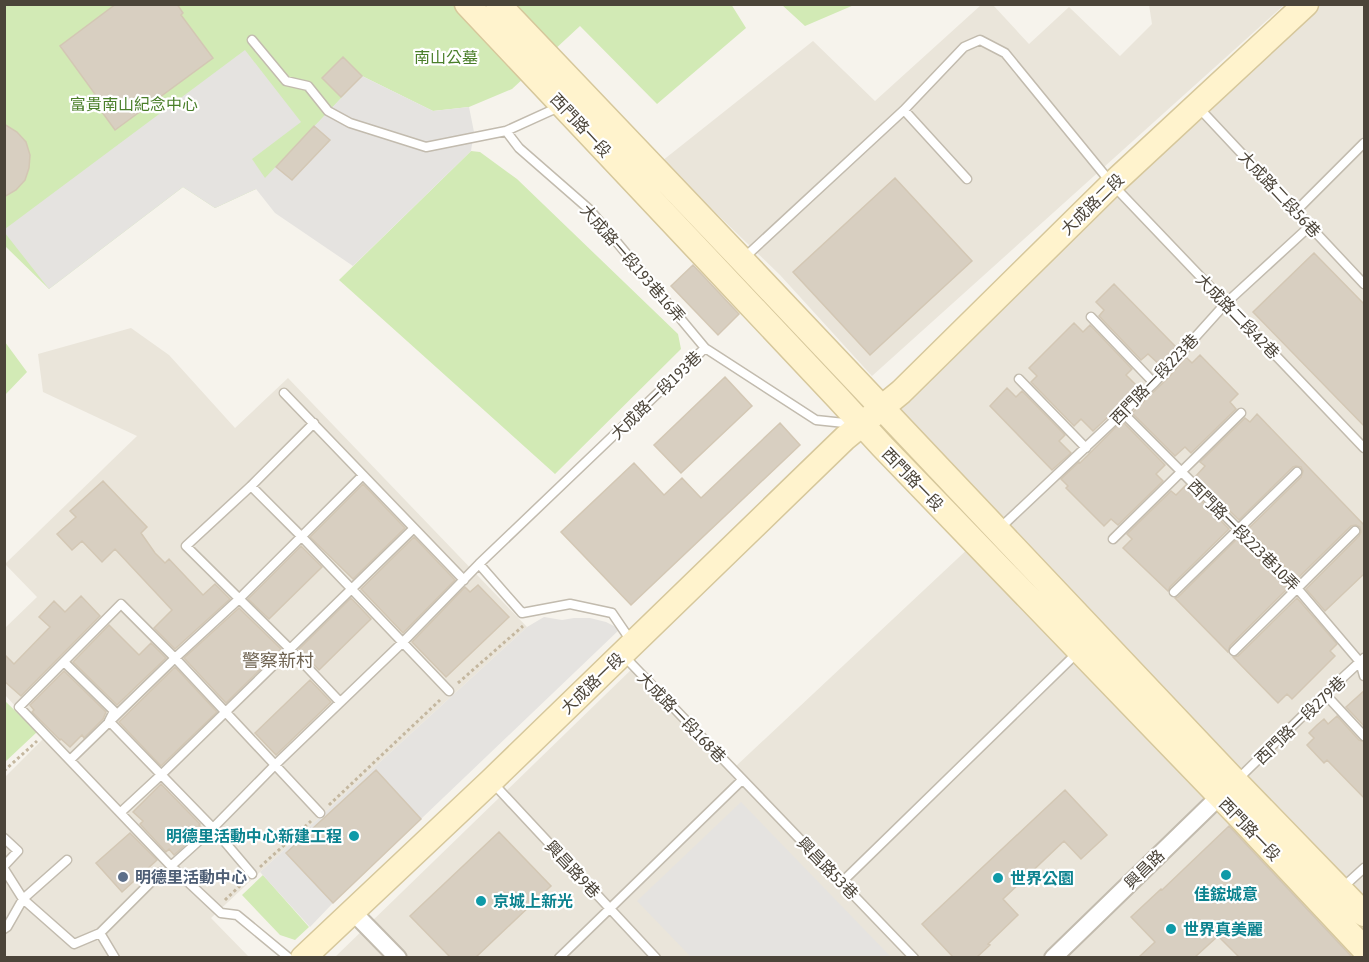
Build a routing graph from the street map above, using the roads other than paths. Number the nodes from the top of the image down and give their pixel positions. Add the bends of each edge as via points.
1 (467, 4) edge
2 (498, 4) edge
3 (1306, 4) edge
4 (252, 40) dead end
5 (571, 98) junction
6 (1196, 105) junction
7 (904, 110) junction
8 (506, 131) junction
9 (1365, 144) edge
10 (967, 179) dead end
11 (1112, 184) junction
12 (1296, 211) junction
13 (1310, 226) junction
14 (742, 260) junction
15 (1365, 284) edge
16 (1226, 303) junction
17 (1091, 317) dead end
18 (705, 348) junction
19 (1019, 379) dead end
20 (1154, 383) junction
21 (284, 393) dead end
22 (881, 408) junction
23 (1123, 413) junction
24 (1241, 413) dead end
25 (314, 423) junction
26 (861, 424) junction
27 (1086, 448) junction
28 (1365, 448) edge
29 (1181, 472) junction
30 (1297, 472) dead end
31 (363, 475) junction
32 (250, 486) junction
33 (414, 528) junction
34 (1239, 529) junction
35 (998, 531) junction
36 (1355, 531) dead end
37 (302, 536) junction
38 (1113, 539) dead end
39 (479, 564) junction
40 (464, 580) junction
41 (1297, 588) junction
42 (351, 589) junction
43 (1173, 592) dead end
44 (239, 599) junction
45 (402, 643) junction
46 (290, 649) junction
47 (628, 649) junction
48 (1079, 651) junction
49 (1234, 651) dead end
50 (175, 658) junction
51 (1362, 660) edge
52 (64, 662) junction
53 (1365, 676) edge
54 (449, 691) road end
55 (1325, 694) junction
56 (340, 702) junction
57 (225, 712) junction
58 (109, 721) junction
59 (1365, 736) edge
60 (70, 760) junction
61 (275, 765) junction
62 (162, 774) junction
63 (742, 780) junction
64 (491, 781) junction
65 (1227, 789) junction
66 (121, 812) junction
67 (320, 813) road end
68 (213, 828) junction
69 (4, 838) edge
70 (67, 860) dead end
71 (171, 866) junction
72 (4, 867) edge
73 (1365, 868) edge
74 (161, 872) dead end
75 (252, 874) road end
76 (842, 882) junction
77 (1341, 890) junction
78 (23, 899) junction
79 (610, 908) junction
80 (353, 912) junction
81 (1365, 914) edge
82 (4, 929) edge
83 (100, 933) junction
84 (1365, 949) edge
85 (115, 957) edge
86 (289, 957) edge
87 (303, 957) edge
88 (398, 957) edge
89 (559, 957) edge
90 (656, 957) edge
91 (914, 957) edge
92 (1053, 957) edge

1 - 5 street, 西門路一段
2 - 5 street, 西門路一段
3 - 6 street, 大成路二段
4 - 8 lane via 286,81 308,86 328,111 350,123 426,147
5 - 8 lane
5 - 14 street, 西門路一段
5 - 26 street, 西門路一段
6 - 11 street, 大成路二段
6 - 12 lane, 大成路二段56巷
7 - 10 lane
7 - 11 lane, 大成路二段42巷 via 964,47 980,40 1005,53
7 - 14 lane
8 - 18 lane, 大成路一段193巷16弄 via 519,148 590,210
9 - 12 lane
11 - 16 lane, 大成路二段42巷
11 - 22 street, 大成路二段
12 - 13 lane, 大成路二段56巷
13 - 15 lane, 大成路二段56巷
13 - 16 lane, 西門路一段223巷
14 - 22 street, 西門路一段
16 - 20 lane, 西門路一段223巷
16 - 28 lane, 大成路二段42巷
17 - 20 lane
18 - 26 lane, 大成路一段193巷 via 816,420
18 - 39 lane, 大成路一段193巷
19 - 27 lane
20 - 23 lane, 西門路一段223巷
21 - 25 lane
22 - 26 street, 大成路一段
22 - 35 street, 西門路一段
23 - 27 lane, 西門路一段223巷
23 - 29 lane, 西門路一段223巷10弄
24 - 29 lane
25 - 31 lane
25 - 32 lane
26 - 47 street, 大成路一段
26 - 48 street, 西門路一段
27 - 35 lane, 西門路一段223巷
29 - 34 lane, 西門路一段223巷10弄
29 - 38 lane
30 - 34 lane
31 - 33 lane
31 - 37 lane
32 - 37 lane
32 - 44 lane via 186,546
33 - 40 lane
33 - 42 lane
34 - 41 lane, 西門路一段223巷10弄
34 - 43 lane
35 - 65 street, 西門路一段
36 - 41 lane
37 - 42 lane
37 - 44 lane
39 - 40 lane, 大成路一段193巷
39 - 47 lane via 522,613 570,604 612,613
40 - 45 lane, 大成路一段193巷
41 - 49 lane
41 - 51 lane, 西門路一段223巷10弄
42 - 45 lane
42 - 46 lane
44 - 46 lane
44 - 50 lane
45 - 54 lane
45 - 56 lane, 大成路一段193巷
46 - 56 lane
46 - 57 lane
47 - 63 lane, 大成路一段168巷
47 - 64 street, 大成路一段
48 - 65 street, 西門路一段
48 - 76 lane
50 - 52 lane via 121,604
50 - 57 lane
50 - 58 lane
51 - 53 lane
51 - 55 lane, 西門路一段279巷
52 - 58 lane via 114,711
52 - 60 lane via 19,707
55 - 59 lane
55 - 65 lane, 西門路一段279巷
56 - 61 lane, 大成路一段193巷
57 - 61 lane
57 - 62 lane
58 - 60 lane
58 - 62 lane
60 - 66 lane
61 - 67 lane
61 - 68 lane, 大成路一段193巷
62 - 66 lane
62 - 68 lane
63 - 76 lane, 興昌路53巷
63 - 79 lane
64 - 79 lane, 興昌路9巷
64 - 80 street, 大成路一段
65 - 77 street, 西門路一段
65 - 84 street, 西門路一段
65 - 92 street, 興昌路
66 - 71 lane
68 - 71 lane, 大成路一段193巷
68 - 75 lane
69 - 72 lane via 18,851
70 - 78 lane
71 - 86 lane via 221,913 237,915
72 - 78 lane
73 - 77 lane
74 - 83 lane
76 - 91 lane, 興昌路53巷
77 - 81 street, 西門路一段
78 - 82 lane
78 - 83 lane via 74,944
79 - 89 lane
79 - 90 lane, 興昌路9巷
80 - 87 street, 大成路一段
80 - 88 street
83 - 85 lane

